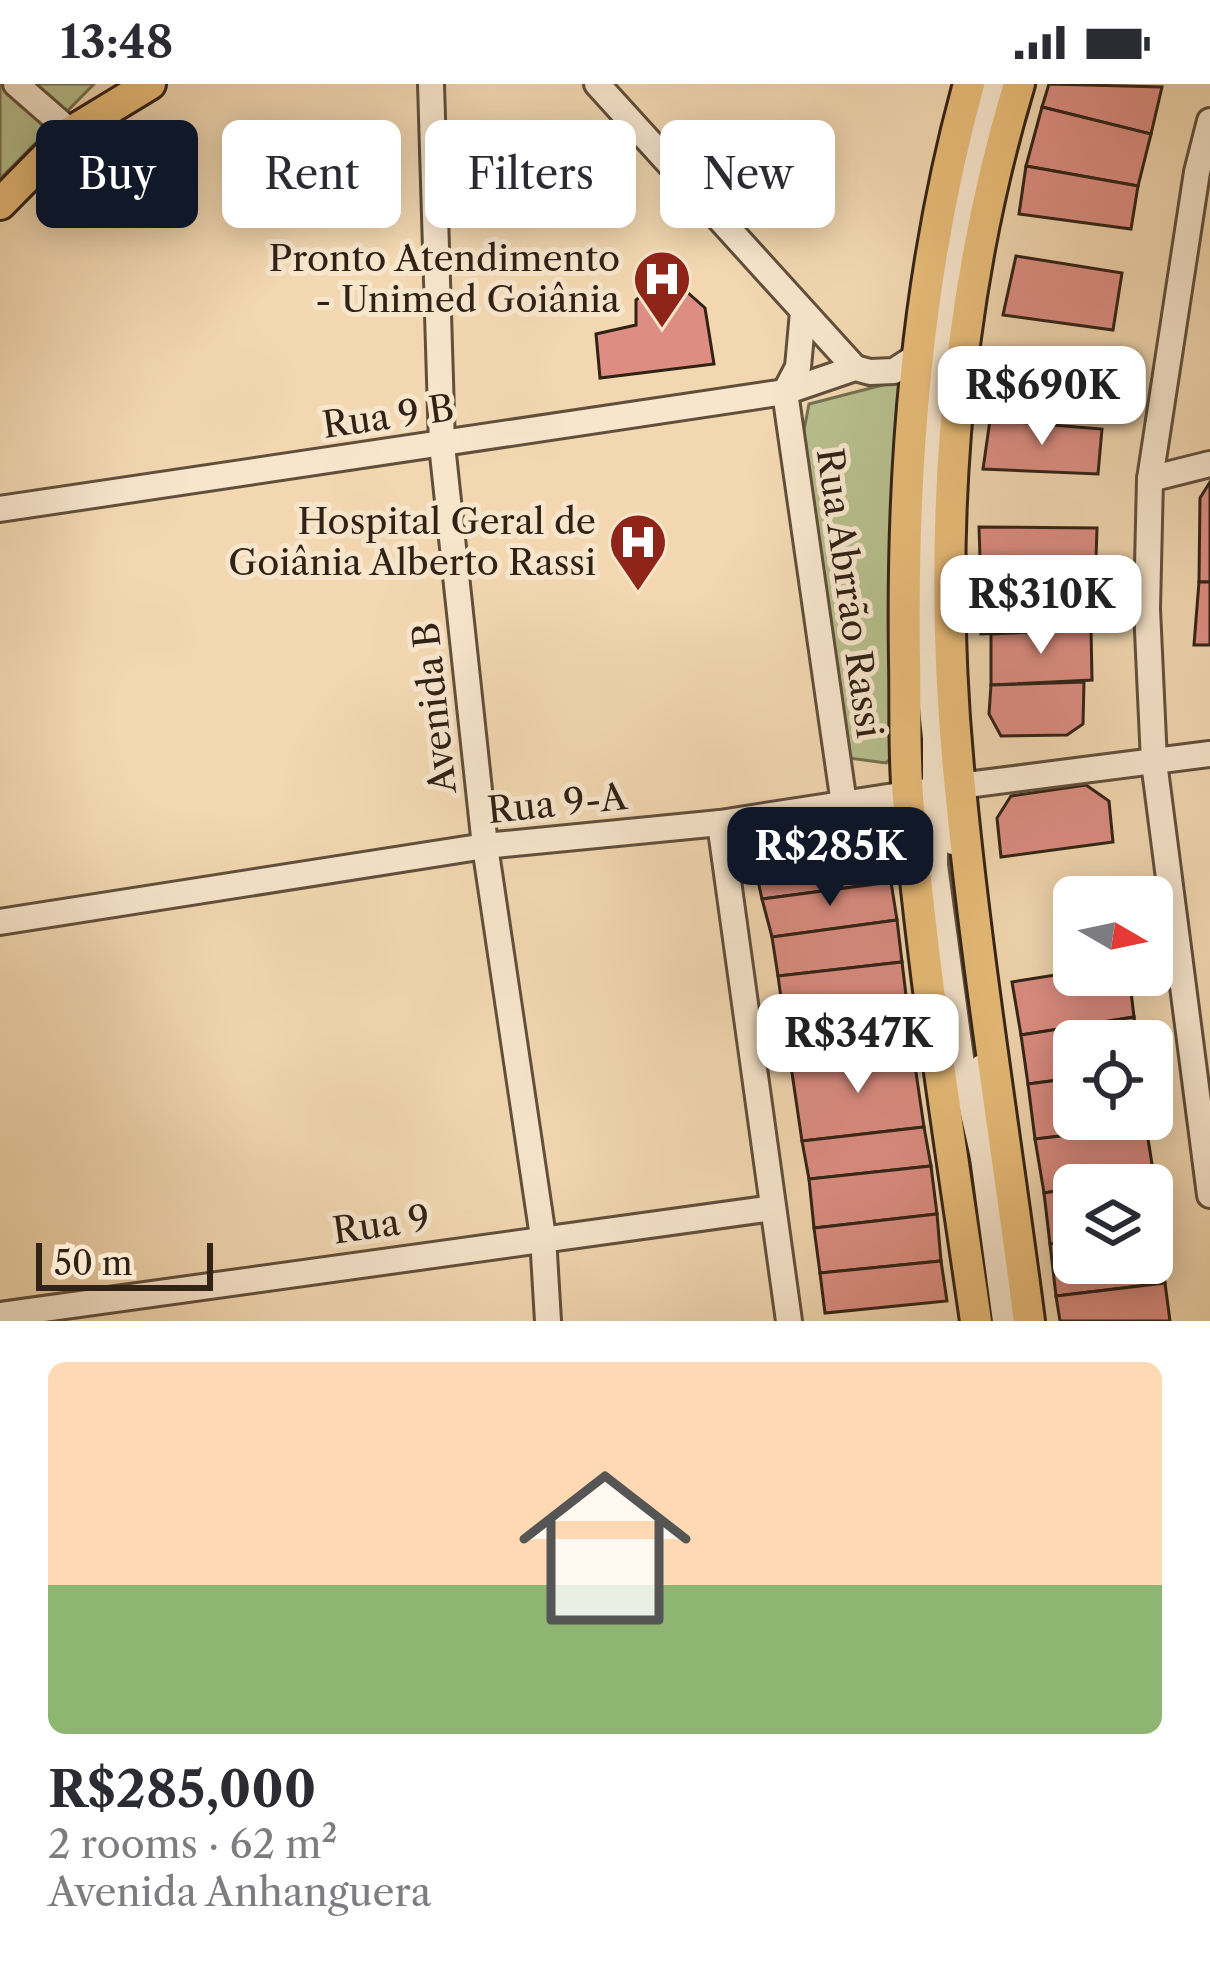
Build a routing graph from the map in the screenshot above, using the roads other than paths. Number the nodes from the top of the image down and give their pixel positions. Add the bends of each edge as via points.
1 (16, 84) edge
2 (150, 84) edge
3 (431, 84) edge
4 (597, 84) edge
5 (968, 84) edge
6 (994, 84) edge
7 (1019, 84) edge
8 (57, 120) edge
9 (91, 120) edge
10 (1210, 121) edge
11 (36, 167) edge
12 (1203, 173) edge
13 (0, 204) edge
14 (803, 312) junction
15 (855, 368) junction
16 (908, 370) junction
17 (785, 392) junction
18 (442, 445) junction
19 (1210, 464) edge
20 (1150, 479) junction
21 (0, 509) edge
22 (1210, 754) edge
23 (1154, 762) junction
24 (936, 790) junction
25 (844, 804) junction
26 (720, 823) junction
27 (485, 846) junction
28 (0, 922) edge
29 (1200, 1038) edge
30 (1207, 1144) edge
31 (1210, 1195) edge
32 (773, 1208) junction
33 (543, 1237) junction
34 (0, 1315) edge
35 (548, 1321) edge
36 (789, 1321) edge
37 (976, 1321) edge
38 (1005, 1321) edge
39 (1030, 1321) edge

1 - 8 street
2 - 9 main road
3 - 18 street, Avenida B
4 - 14 street
5 - 16 main road
6 - 24 street via 964,206 941,363 928,682
7 - 24 main road via 964,344
10 - 12 street
11 - 13 main road
12 - 20 street
14 - 15 street
14 - 17 street via 798,367
15 - 16 street
15 - 17 street, Rua 9 B
16 - 24 main road via 904,553
17 - 18 street, Rua 9 B
17 - 25 street, Rua Abrrão Rassi
18 - 21 street, Rua 9 B
18 - 27 street, Avenida B
19 - 20 street
20 - 23 street
22 - 23 street, Rua 9-A
23 - 24 street, Rua 9-A
23 - 29 street
24 - 25 street, Rua 9-A
24 - 37 main road via 938,1057
24 - 38 street via 960,882
24 - 39 main road
25 - 26 street, Rua 9-A
26 - 27 street, Rua 9-A
26 - 32 street
27 - 28 street, Rua 9-A
27 - 33 street, Avenida B
29 - 30 street
30 - 31 street
32 - 33 street, Rua 9
32 - 36 street
33 - 34 street, Rua 9
33 - 35 street, Avenida B

